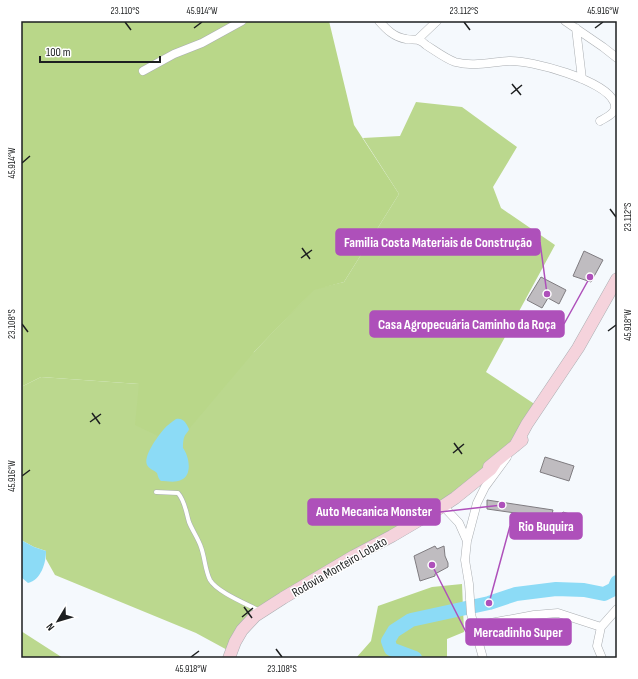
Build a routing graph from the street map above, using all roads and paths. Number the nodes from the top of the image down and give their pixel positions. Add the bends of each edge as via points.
1 (242, 21) edge
2 (379, 21) edge
3 (437, 21) edge
4 (565, 21) edge
5 (576, 28) junction
6 (418, 40) junction
7 (617, 58) edge
8 (143, 71) dead end
9 (582, 79) junction
10 (600, 121) dead end
11 (617, 279) edge
12 (515, 446) junction
13 (156, 492) dead end
14 (443, 506) junction
15 (467, 541) junction
16 (617, 609) edge
17 (262, 612) junction
18 (474, 626) junction
19 (601, 628) junction
20 (229, 658) edge
21 (483, 658) edge
22 (602, 658) edge

1 - 8 street
2 - 6 street via 393,34 408,40
3 - 6 street
4 - 5 street
5 - 7 street
5 - 9 street
6 - 9 street via 453,61 467,64 510,61 527,63
9 - 10 street via 612,97 614,110
11 - 12 main road, Rodovia Monteiro Lobato via 578,348
12 - 14 main road, Rodovia Monteiro Lobato via 491,469
12 - 15 street via 476,503
13 - 17 lane via 178,493 182,498 201,547 206,570 215,587
14 - 15 street via 459,523
14 - 17 main road, Rodovia Monteiro Lobato
15 - 18 street via 465,560
16 - 19 street
17 - 20 main road, Rodovia Monteiro Lobato via 242,630
18 - 19 street via 558,613
18 - 21 street
19 - 22 street via 597,646

